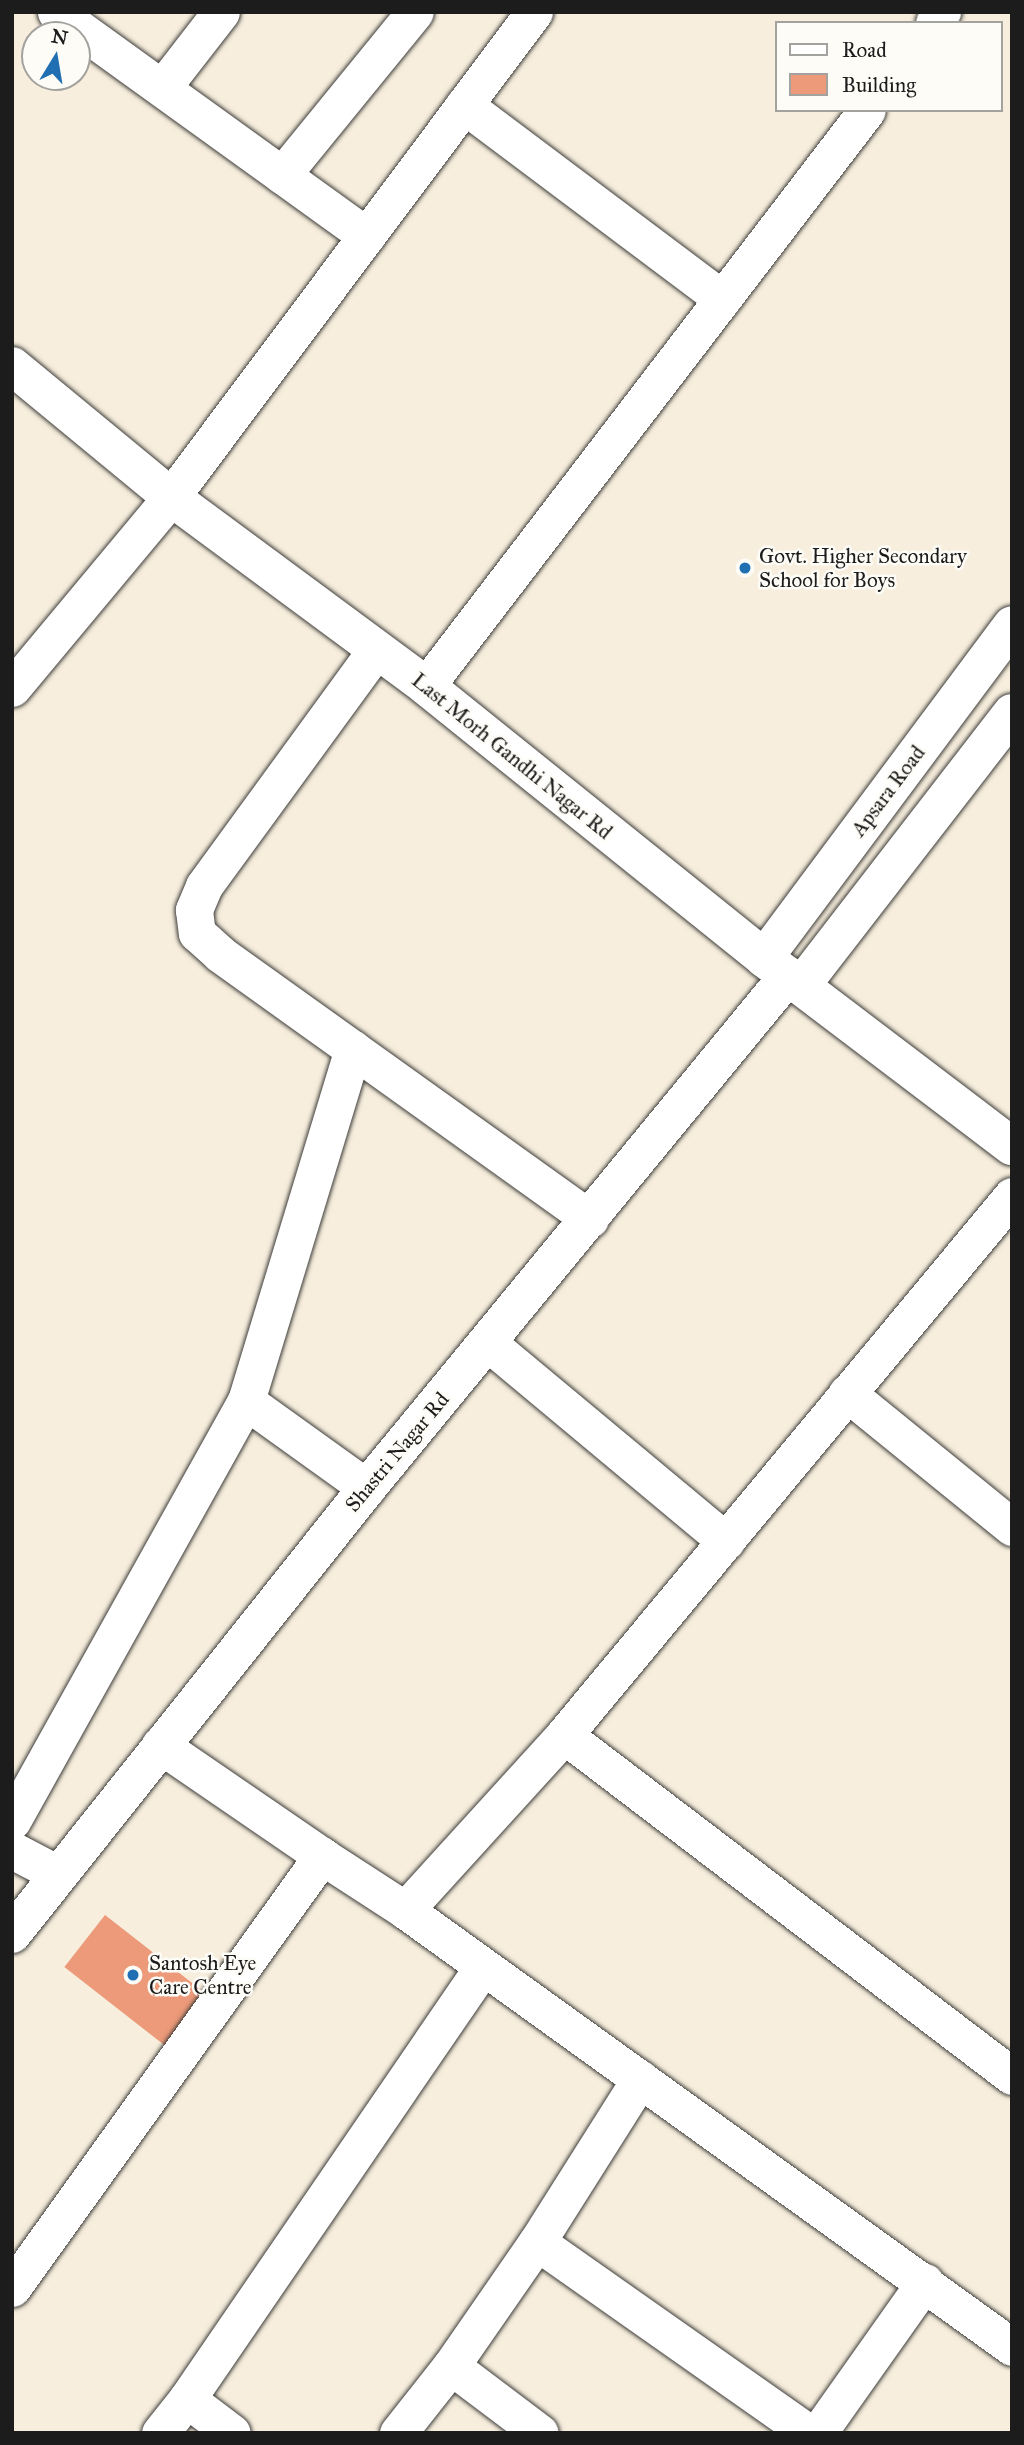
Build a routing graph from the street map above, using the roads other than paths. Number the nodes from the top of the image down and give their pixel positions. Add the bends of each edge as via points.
1 (56, 12) edge
2 (221, 12) edge
3 (415, 12) edge
4 (534, 12) edge
5 (162, 88) junction
6 (464, 105) junction
7 (865, 112) edge
8 (282, 175) junction
9 (366, 236) junction
10 (722, 299) junction
11 (12, 366) edge
12 (171, 497) junction
13 (1012, 625) edge
14 (376, 650) junction
15 (426, 686) junction
16 (12, 688) edge
17 (1012, 713) edge
18 (784, 973) junction
19 (353, 1049) junction
20 (1012, 1146) edge
21 (1012, 1196) edge
22 (590, 1219) junction
23 (487, 1342) junction
24 (847, 1393) junction
25 (246, 1401) junction
26 (367, 1488) junction
27 (1012, 1527) edge
28 (726, 1541) junction
29 (564, 1735) junction
30 (160, 1745) junction
31 (12, 1821) edge
32 (12, 1850) edge
33 (322, 1856) junction
34 (58, 1874) junction
35 (405, 1910) junction
36 (12, 1934) edge
37 (482, 1968) junction
38 (1012, 2076) edge
39 (640, 2079) junction
40 (537, 2242) junction
41 (925, 2282) junction
42 (12, 2288) edge
43 (1012, 2347) edge
44 (451, 2366) junction
45 (187, 2399) junction
46 (160, 2433) edge
47 (232, 2433) edge
48 (398, 2433) edge
49 (540, 2433) edge
50 (809, 2433) edge
51 (818, 2433) edge

1 - 5 street
2 - 5 street
3 - 8 street
4 - 6 street
5 - 8 street
6 - 9 street
6 - 10 street
7 - 10 street
8 - 9 street
9 - 12 street
10 - 15 street
11 - 12 street, Last Morh Gandhi Nagar Rd
12 - 14 street, Last Morh Gandhi Nagar Rd
12 - 16 street
13 - 18 street, Apsara Road
14 - 15 street, Last Morh Gandhi Nagar Rd
14 - 19 street via 204,886 194,910 197,933 220,954
15 - 18 street, Last Morh Gandhi Nagar Rd
17 - 18 street
18 - 20 street, Last Morh Gandhi Nagar Rd
18 - 22 street, Shastri Nagar Rd
19 - 22 street
19 - 25 street
21 - 24 street
22 - 23 street, Shastri Nagar Rd
23 - 26 street, Shastri Nagar Rd
23 - 28 street
24 - 27 street
24 - 28 street
25 - 26 street
25 - 31 street
26 - 30 street, Shastri Nagar Rd
28 - 29 street
29 - 35 street
29 - 38 street
30 - 33 street
30 - 34 street, Shastri Nagar Rd
32 - 34 street
33 - 35 street
33 - 42 street
34 - 36 street, Shastri Nagar Rd
35 - 37 street
37 - 39 street
37 - 45 street
39 - 40 street
39 - 41 street
40 - 44 street
40 - 50 street
41 - 43 street
41 - 51 street
44 - 48 street
44 - 49 street
45 - 46 street
45 - 47 street

